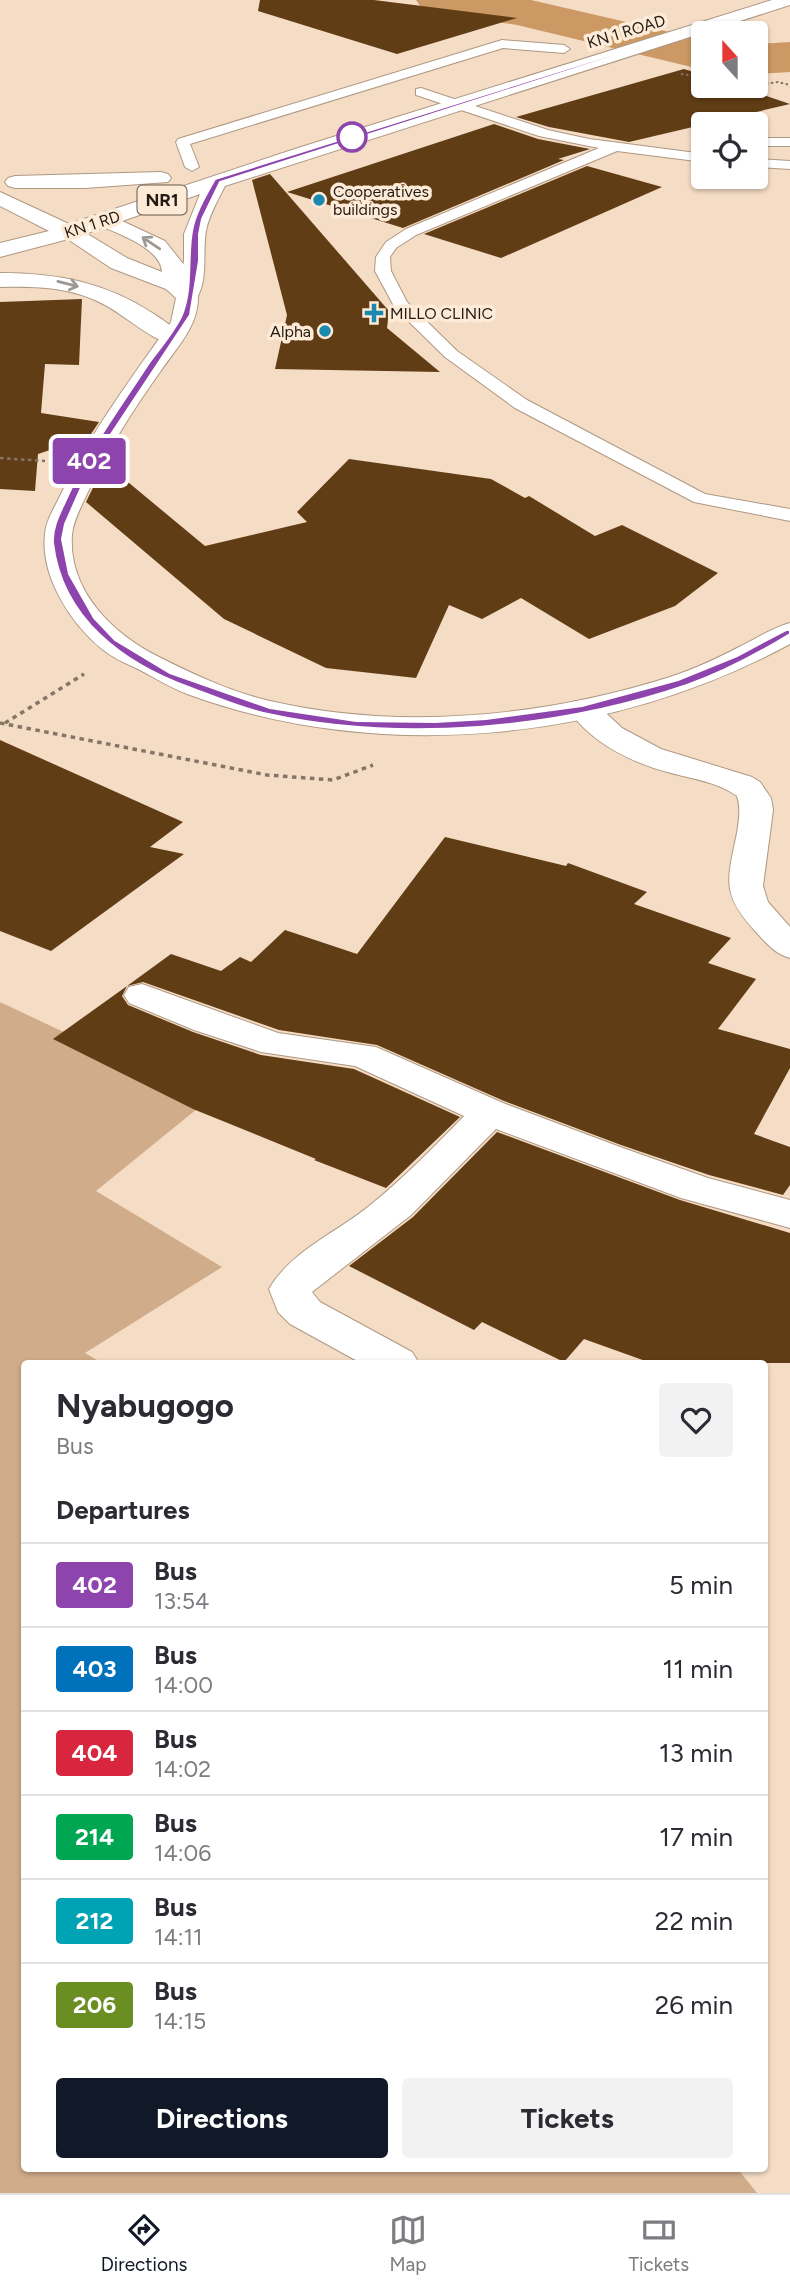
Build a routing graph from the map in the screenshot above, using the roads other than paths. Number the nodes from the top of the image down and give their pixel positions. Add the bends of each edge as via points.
1 (789, 0) edge
2 (691, 11) dead end
3 (723, 20) junction
4 (663, 38) joint
5 (586, 43) dead end
6 (564, 49) junction
7 (517, 62) dead end
8 (458, 80) dead end
9 (413, 95) joint
10 (454, 104) junction
11 (691, 142) dead end
12 (768, 142) edge
13 (790, 142) edge
14 (589, 143) junction
15 (615, 146) junction
16 (691, 156) edge
17 (216, 159) dead end
18 (768, 164) edge
19 (790, 165) edge
20 (192, 167) junction
21 (161, 178) junction
22 (8, 180) edge
23 (217, 181) junction
24 (0, 198) edge
25 (73, 205) junction
26 (38, 218) junction
27 (107, 219) junction
28 (0, 230) edge
29 (68, 232) junction
30 (0, 250) edge
31 (0, 280) edge
32 (181, 290) junction
33 (171, 338) junction
34 (790, 515) edge
35 (790, 632) edge
36 (583, 709) junction
37 (790, 947) edge
38 (142, 995) dead end
39 (489, 1112) junction
40 (790, 1214) edge
41 (391, 1360) edge

1 - 3 main road, KN 1 ROAD / NR1
2 - 3 main road
3 - 4 main road, KN 1 ROAD / NR1
4 - 10 main road, KN 1 RD / NR1
5 - 6 main road, KN 1 ROAD
6 - 7 main road
6 - 20 lane via 502,44 183,142
8 - 9 main road
9 - 10 lane
10 - 14 lane via 531,130
10 - 23 main road, KN 1 RD / NR1
11 - 14 lane
12 - 13 lane
14 - 15 lane
15 - 16 lane
15 - 34 lane via 411,232 391,245 383,257 389,286 401,305 451,354 522,404 700,498
17 - 20 main road, KN 1 RD / NR1
18 - 19 lane
20 - 21 main road, KN 1 RD / NR1
21 - 22 main road
21 - 25 main road, KN 1 RD / NR1
22 - 25 main road
23 - 27 main road, KN 1 RD / NR1
23 - 32 main road via 199,219 195,261
24 - 26 main road
25 - 26 main road, KN 1 RD / NR1
25 - 27 main road
26 - 28 main road, KN 1 RD / NR1
26 - 29 main road
27 - 29 main road, KN 1 RD / NR1
32 -> 27 main road via 173,265 157,246
29 - 30 main road, KN 1 RD / NR1
29 - 32 main road
31 -> 33 main road via 55,281 112,296
32 - 33 main road via 186,315
33 - 36 main road via 87,463 60,524 64,574 89,620 112,642 166,676 268,711 356,725 435,726
35 - 36 main road via 682,683
36 - 37 main road via 618,739 668,763 730,779 751,790 757,804 746,870 748,897
38 - 39 main road via 274,1044 363,1055
39 - 40 main road via 695,1188
39 - 41 main road via 428,1179 302,1274 290,1289 293,1301 305,1313

